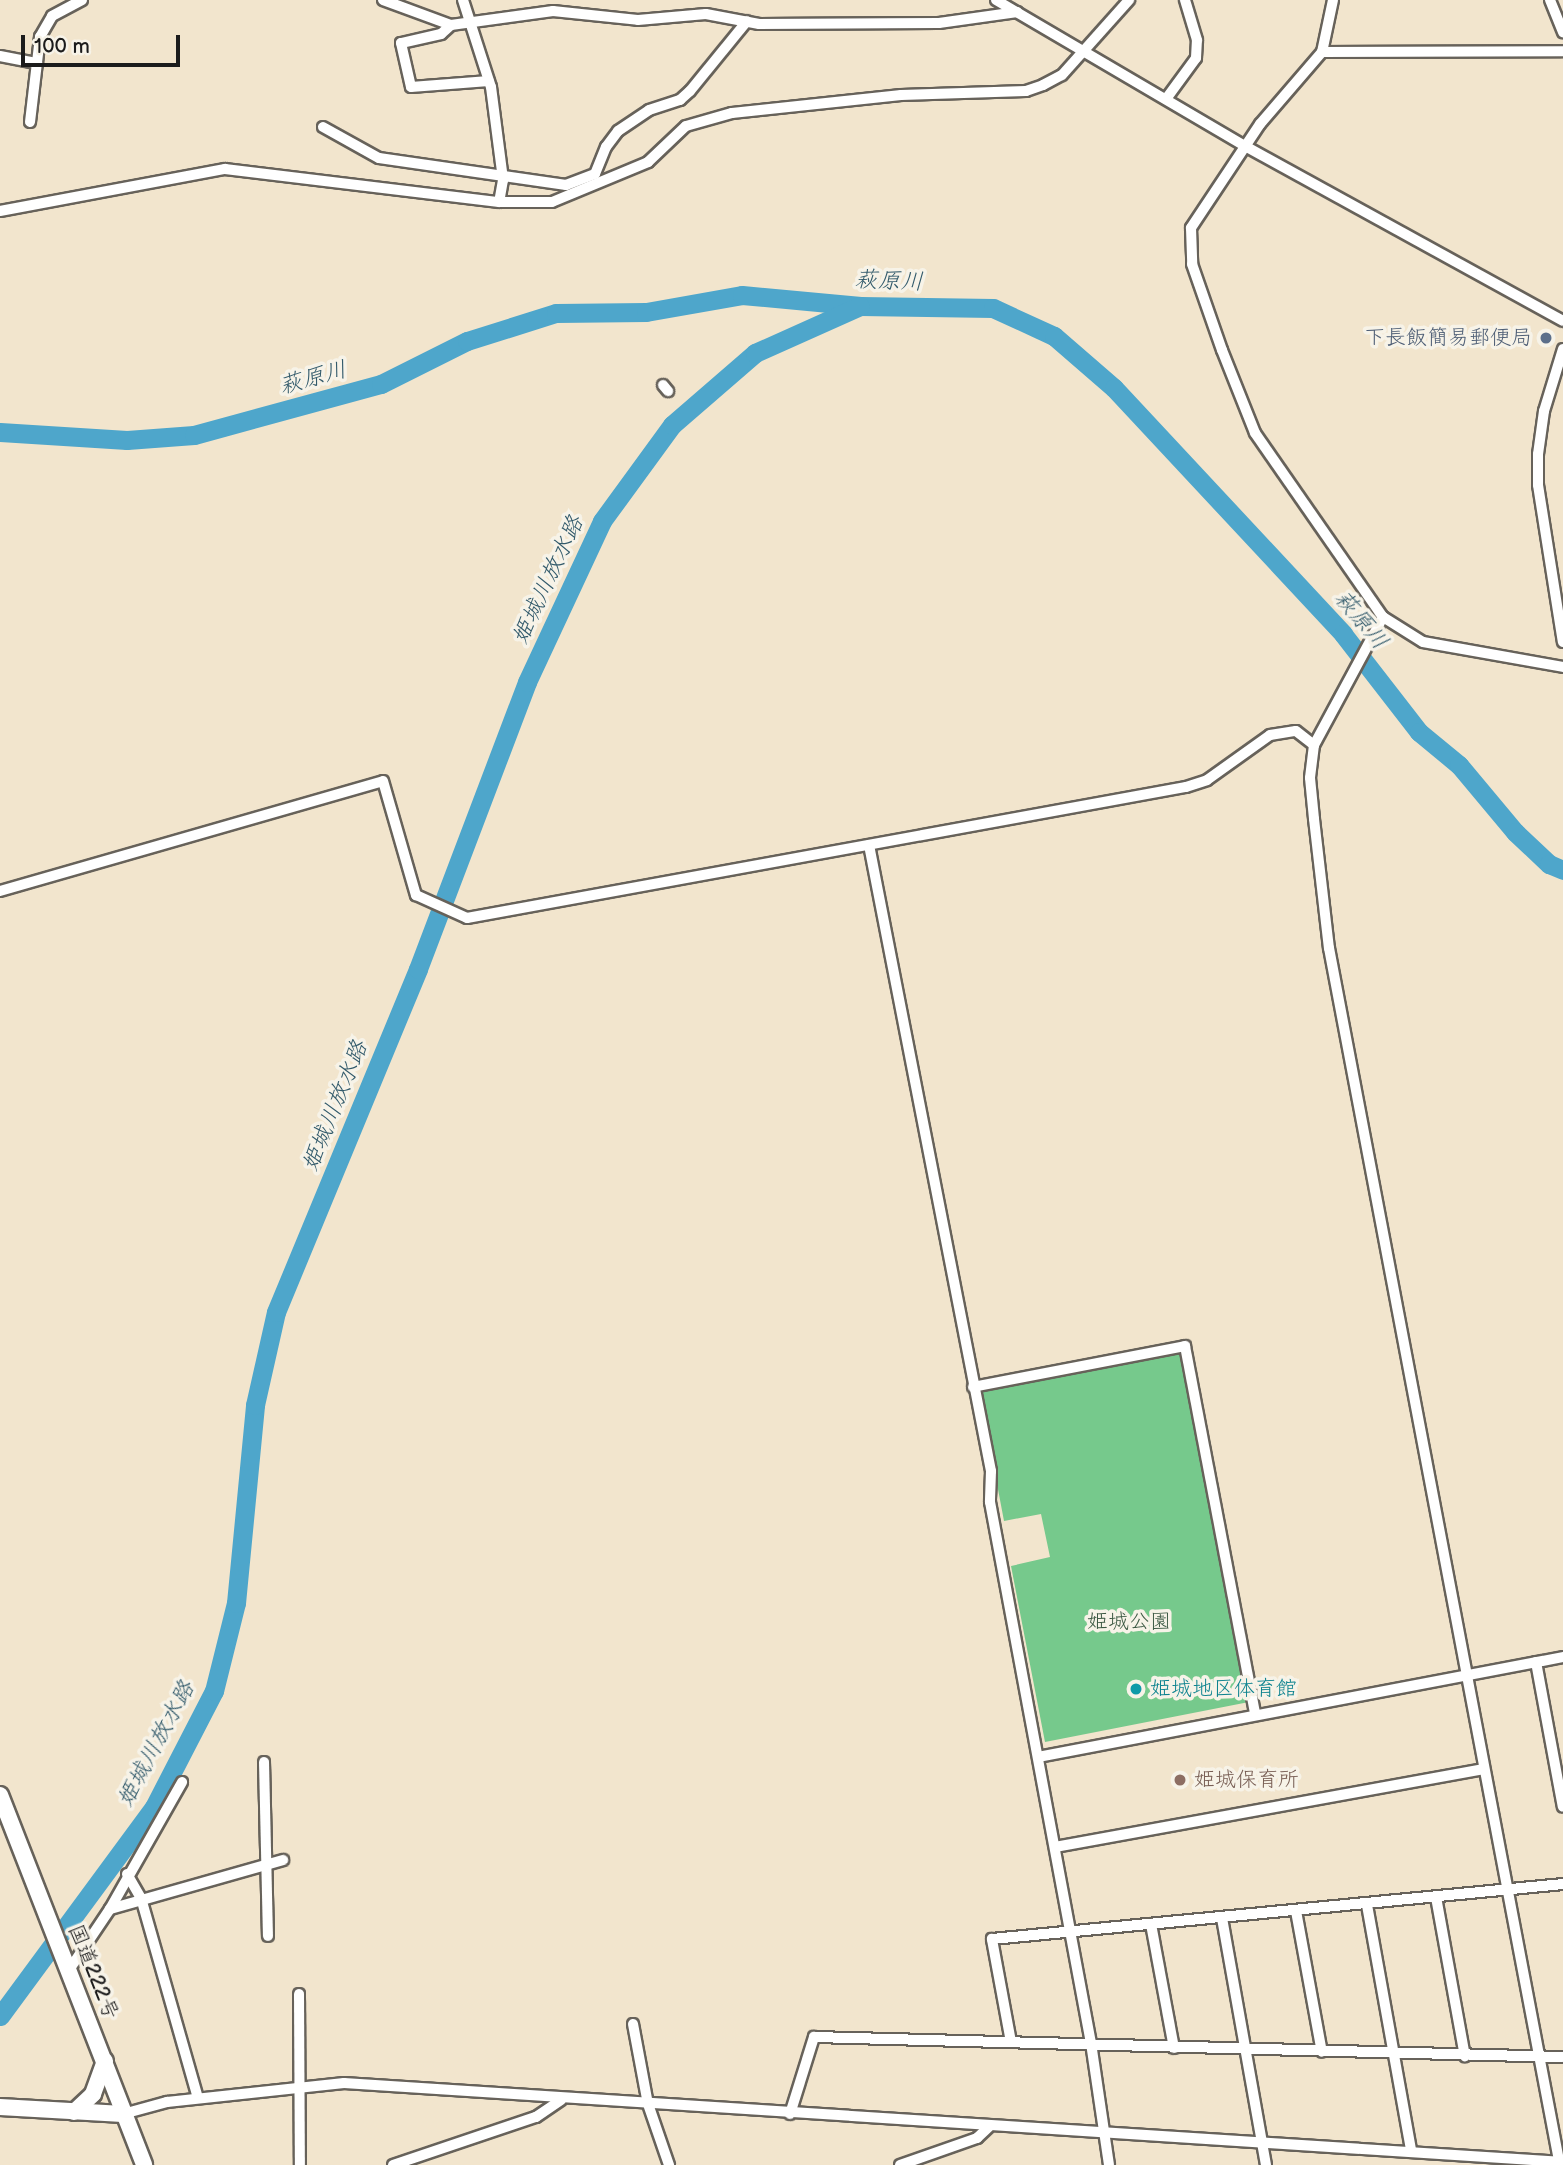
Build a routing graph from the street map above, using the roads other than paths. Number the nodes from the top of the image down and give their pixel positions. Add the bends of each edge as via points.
1 (82, 0) edge
2 (383, 0) edge
3 (463, 0) edge
4 (532, 0) edge
5 (996, 0) edge
6 (1129, 0) edge
7 (1185, 0) edge
8 (1333, 0) edge
9 (1550, 0) edge
10 (1017, 12) junction
11 (534, 13) junction
12 (469, 21) junction
13 (747, 22) junction
14 (451, 25) junction
15 (1563, 33) edge
16 (1085, 50) junction
17 (1563, 51) edge
18 (1322, 52) junction
19 (0, 56) edge
20 (37, 63) junction
21 (489, 81) junction
22 (1166, 99) junction
23 (30, 122) dead end
24 (324, 127) dead end
25 (1245, 146) junction
26 (503, 180) junction
27 (499, 202) junction
28 (0, 211) edge
29 (1563, 321) edge
30 (1563, 349) edge
31 (1380, 622) junction
32 (1563, 642) edge
33 (1563, 667) edge
34 (1317, 742) junction
35 (869, 845) junction
36 (0, 891) edge
37 (973, 1387) junction
38 (1563, 1657) edge
39 (1536, 1662) junction
40 (1468, 1674) junction
41 (1255, 1714) junction
42 (1038, 1757) junction
43 (264, 1762) dead end
44 (1483, 1769) junction
45 (182, 1782) dead end
46 (0, 1795) edge
47 (1563, 1807) edge
48 (1055, 1847) junction
49 (283, 1860) dead end
50 (264, 1865) junction
51 (127, 1874) junction
52 (1563, 1884) edge
53 (1506, 1889) junction
54 (1436, 1897) junction
55 (141, 1898) junction
56 (1367, 1905) junction
57 (110, 1909) junction
58 (1296, 1911) junction
59 (1222, 1918) junction
60 (1151, 1924) junction
61 (1070, 1931) junction
62 (268, 1936) dead end
63 (67, 1964) junction
64 (299, 1994) dead end
65 (633, 2024) dead end
66 (1011, 2042) junction
67 (1091, 2043) junction
68 (1174, 2048) junction
69 (1249, 2049) junction
70 (1322, 2052) junction
71 (1395, 2054) junction
72 (1539, 2055) junction
73 (1465, 2056) junction
74 (1563, 2057) edge
75 (105, 2061) junction
76 (298, 2086) junction
77 (198, 2098) junction
78 (561, 2099) junction
79 (648, 2105) junction
80 (0, 2107) edge
81 (74, 2112) junction
82 (123, 2114) junction
83 (790, 2114) junction
84 (989, 2127) junction
85 (1107, 2134) junction
86 (1265, 2144) junction
87 (1411, 2150) junction
88 (1561, 2162) edge
89 (144, 2165) edge
90 (300, 2165) edge
91 (393, 2165) edge
92 (669, 2165) edge
93 (900, 2165) edge
94 (1109, 2165) edge
95 (1266, 2165) edge

1 - 20 street via 52,16 40,37
2 - 14 street
3 - 12 street
4 - 11 street
5 - 10 street
6 - 16 street
7 - 22 street via 1197,40 1196,58
8 - 18 street
9 - 15 street
10 - 13 street via 939,23
10 - 16 street
11 - 12 street
11 - 13 street via 590,13 638,20 706,14
12 - 14 street
12 - 21 street
13 - 26 street via 680,100 649,110 618,131 606,146 600,169 586,180 566,185
14 - 21 street via 440,34 401,43 411,87
16 - 22 street
16 - 27 street via 1062,75 1026,90 901,95 706,119 686,126 648,162 572,195 552,202
17 - 18 street
18 - 25 street
19 - 20 street
20 - 23 street
21 - 26 street
22 - 25 street
24 - 26 street via 379,158
25 - 29 street
25 - 31 street via 1191,228 1192,264 1255,433
26 - 27 street
27 - 28 street via 225,169
30 - 32 street via 1544,411 1538,454 1538,485
31 - 33 street via 1423,642
31 - 34 street
34 - 35 street via 1296,731 1270,734 1207,780 1186,787
34 - 40 street via 1310,778 1329,948
35 - 36 street via 467,918 416,895 383,781
35 - 37 street
37 - 41 street via 1185,1346
37 - 42 street
38 - 39 street
39 - 40 street
39 - 47 street
40 - 41 street
40 - 44 street
41 - 42 street
42 - 48 street
43 - 50 street
44 - 48 street
44 - 53 street
45 - 51 street
46 - 63 highway, 国道222号
48 - 61 street
49 - 50 street
50 - 55 street
50 - 62 street
51 - 55 street
51 - 57 street
52 - 53 street
53 - 54 street
53 - 72 street
54 - 56 street
54 - 73 street
55 - 57 street
55 - 77 street
56 - 58 street
56 - 71 street
57 - 63 street
58 - 59 street
58 - 70 street
59 - 60 street
59 - 69 street
60 - 61 street
60 - 68 street
61 - 66 street via 992,1939
61 - 67 street
63 - 75 highway, 国道222号
64 - 76 street
65 - 79 street
66 - 67 street
66 - 83 street via 814,2037
67 - 68 street
67 - 85 street
68 - 69 street
69 - 70 street
69 - 86 street
70 - 71 street
71 - 73 street
71 - 87 street
72 - 73 street
72 - 74 street
72 - 88 street
75 - 81 highway via 93,2094
75 - 82 highway, 国道222号
76 - 77 street
76 - 78 street via 400,2086
76 - 90 street
77 - 82 street
78 - 79 street
78 - 91 street via 536,2117
79 - 83 street
79 - 92 street
80 - 81 highway
81 - 82 highway
82 - 89 highway, 国道222号
83 - 84 street
84 - 85 street
84 - 93 street via 977,2138
85 - 86 street
85 - 94 street
86 - 87 street
86 - 95 street
87 - 88 street

